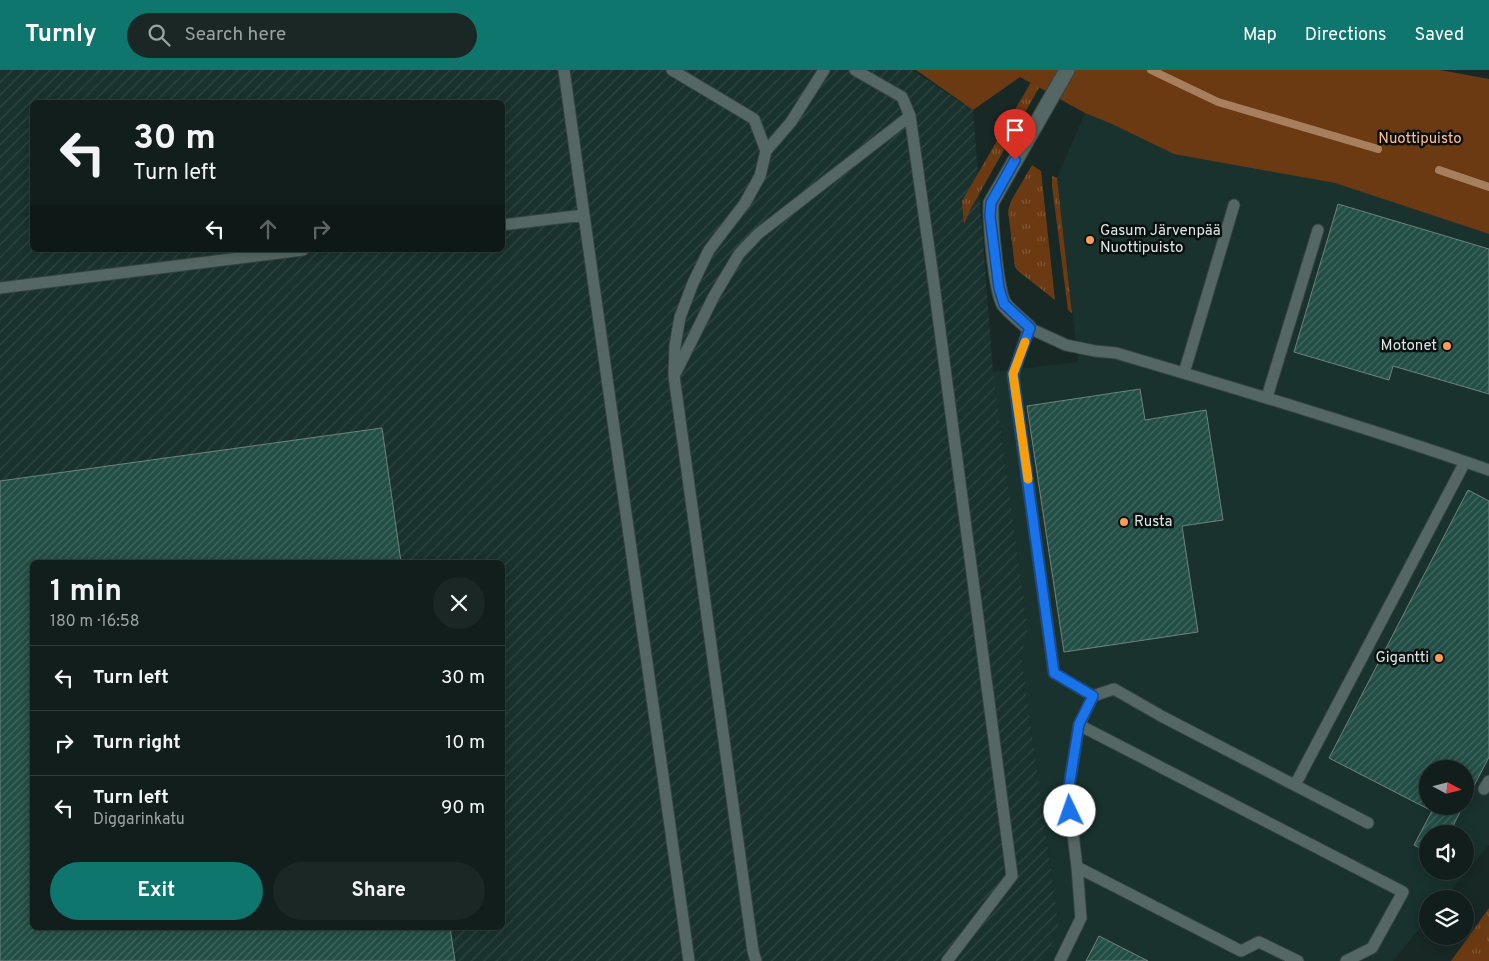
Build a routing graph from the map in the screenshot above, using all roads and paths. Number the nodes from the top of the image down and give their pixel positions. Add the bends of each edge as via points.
1 (564, 70) edge
2 (672, 70) edge
3 (824, 70) edge
4 (855, 70) edge
5 (1066, 70) edge
6 (910, 116) junction
7 (766, 151) junction
8 (1234, 205) dead end
9 (584, 215) junction
10 (505, 225) edge
11 (1318, 230) dead end
12 (287, 252) edge
13 (0, 288) edge
14 (1030, 328) junction
15 (1184, 373) junction
16 (674, 376) junction
17 (1266, 397) junction
18 (1465, 462) junction
19 (1489, 470) edge
20 (1093, 696) junction
21 (1079, 724) junction
22 (1295, 785) junction
23 (1368, 823) dead end
24 (1077, 867) junction
25 (1372, 948) junction
26 (1242, 951) junction
27 (689, 961) edge
28 (756, 961) edge
29 (946, 961) edge
30 (1060, 961) edge
31 (1250, 961) edge
32 (1298, 961) edge
33 (1346, 961) edge
34 (1364, 961) edge

1 - 9 lane
2 - 7 lane via 754,119
3 - 7 lane via 791,122
4 - 6 lane via 902,97
5 - 14 street via 991,203 999,288 1004,304
6 - 16 lane via 758,234 740,254 714,296
6 - 29 lane via 1012,876
7 - 16 lane via 760,176 745,203 709,250 693,283 680,318
8 - 15 lane
9 - 10 lane
9 - 27 lane
11 - 17 lane
12 - 13 lane
14 - 15 lane via 1066,346 1116,353
14 - 20 lane via 1013,374 1054,673
15 - 17 lane
16 - 28 lane
17 - 18 lane
18 - 19 lane
18 - 22 lane
20 - 21 lane
20 - 22 lane via 1114,690
21 - 24 lane via 1068,793
21 - 25 lane via 1403,892
22 - 23 lane
24 - 26 lane
24 - 30 lane via 1081,918
25 - 33 lane
25 - 34 lane
26 - 31 lane
26 - 32 lane via 1259,942

